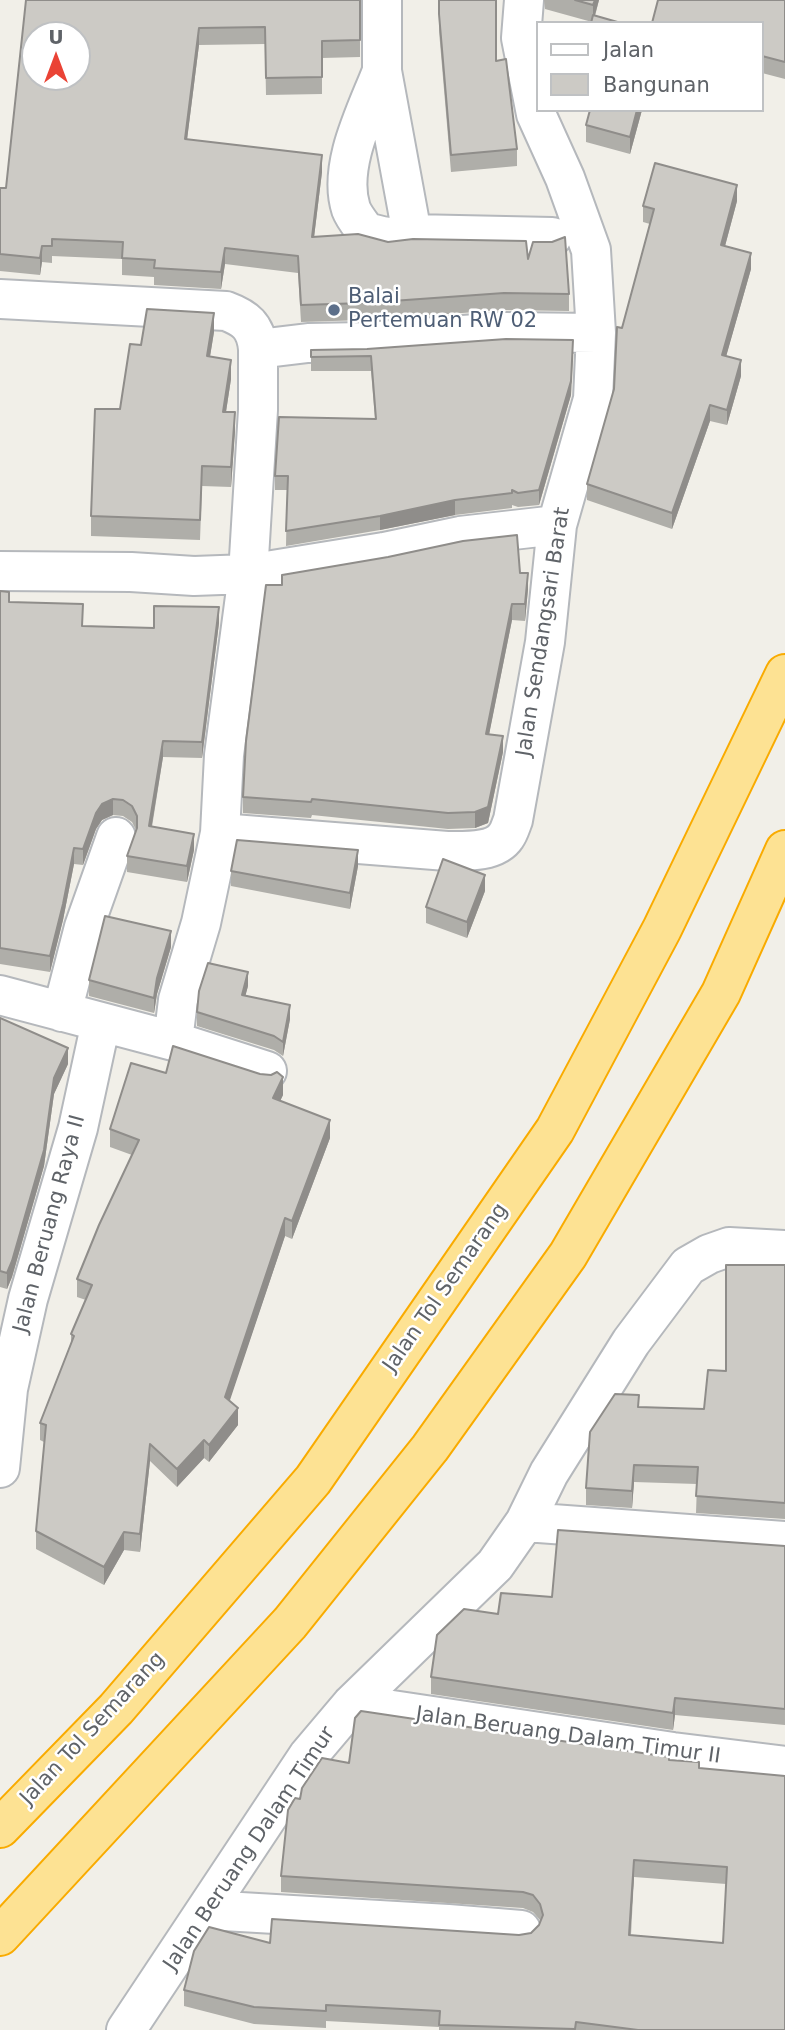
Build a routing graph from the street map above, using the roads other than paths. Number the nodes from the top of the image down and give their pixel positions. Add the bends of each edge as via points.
1 (383, 0) edge
2 (524, 0) edge
3 (383, 71) junction
4 (412, 234) junction
5 (552, 237) dead end
6 (0, 299) edge
7 (596, 332) junction
8 (258, 349) junction
9 (556, 525) junction
10 (0, 571) edge
11 (248, 574) junction
12 (785, 674) edge
13 (220, 833) junction
14 (116, 837) dead end
15 (785, 850) edge
16 (785, 898) edge
17 (721, 993) junction
18 (0, 995) edge
19 (62, 1012) junction
20 (101, 1022) junction
21 (173, 1041) junction
22 (267, 1071) dead end
23 (782, 1245) edge
24 (0, 1468) edge
25 (525, 1522) junction
26 (785, 1541) edge
27 (352, 1704) junction
28 (785, 1766) edge
29 (0, 1828) edge
30 (206, 1909) junction
31 (521, 1930) dead end
32 (0, 1936) edge
33 (134, 2028) edge

1 - 3 street
2 - 7 street, Jalan Sendangsari Barat via 521,38 536,114 591,250
3 - 4 street
3 - 4 street via 356,136 347,180 351,210 366,232 387,237
4 - 5 street
6 - 8 street via 226,311 242,317 252,328
7 - 8 street via 505,332
7 - 9 street, Jalan Sendangsari Barat via 593,399
8 - 11 street
9 - 11 street via 460,536
9 - 13 street, Jalan Sendangsari Barat via 545,642 513,820 506,837 474,851 447,851
10 - 11 street
11 - 13 street via 224,755
12 - 29 highway, Jalan Tol Semarang via 662,929 555,1130 313,1480 116,1709
13 - 21 street via 201,923 178,1000
14 - 19 street via 84,927
15 - 17 highway
16 - 17 highway
17 - 32 highway via 568,1255 430,1448 290,1623
18 - 19 street
19 - 20 street
20 - 21 street
20 - 24 street, Jalan Beruang Raya II via 78,1128 25,1312 8,1389
21 - 22 street
23 - 25 street, Jalan Beruang Dalam Timur via 729,1247 688,1266 598,1393
25 - 26 street
25 - 27 street, Jalan Beruang Dalam Timur via 495,1565
27 - 28 street, Jalan Beruang Dalam Timur II
27 - 30 street, Jalan Beruang Dalam Timur via 308,1756
30 - 31 street
30 - 33 street, Jalan Beruang Dalam Timur

